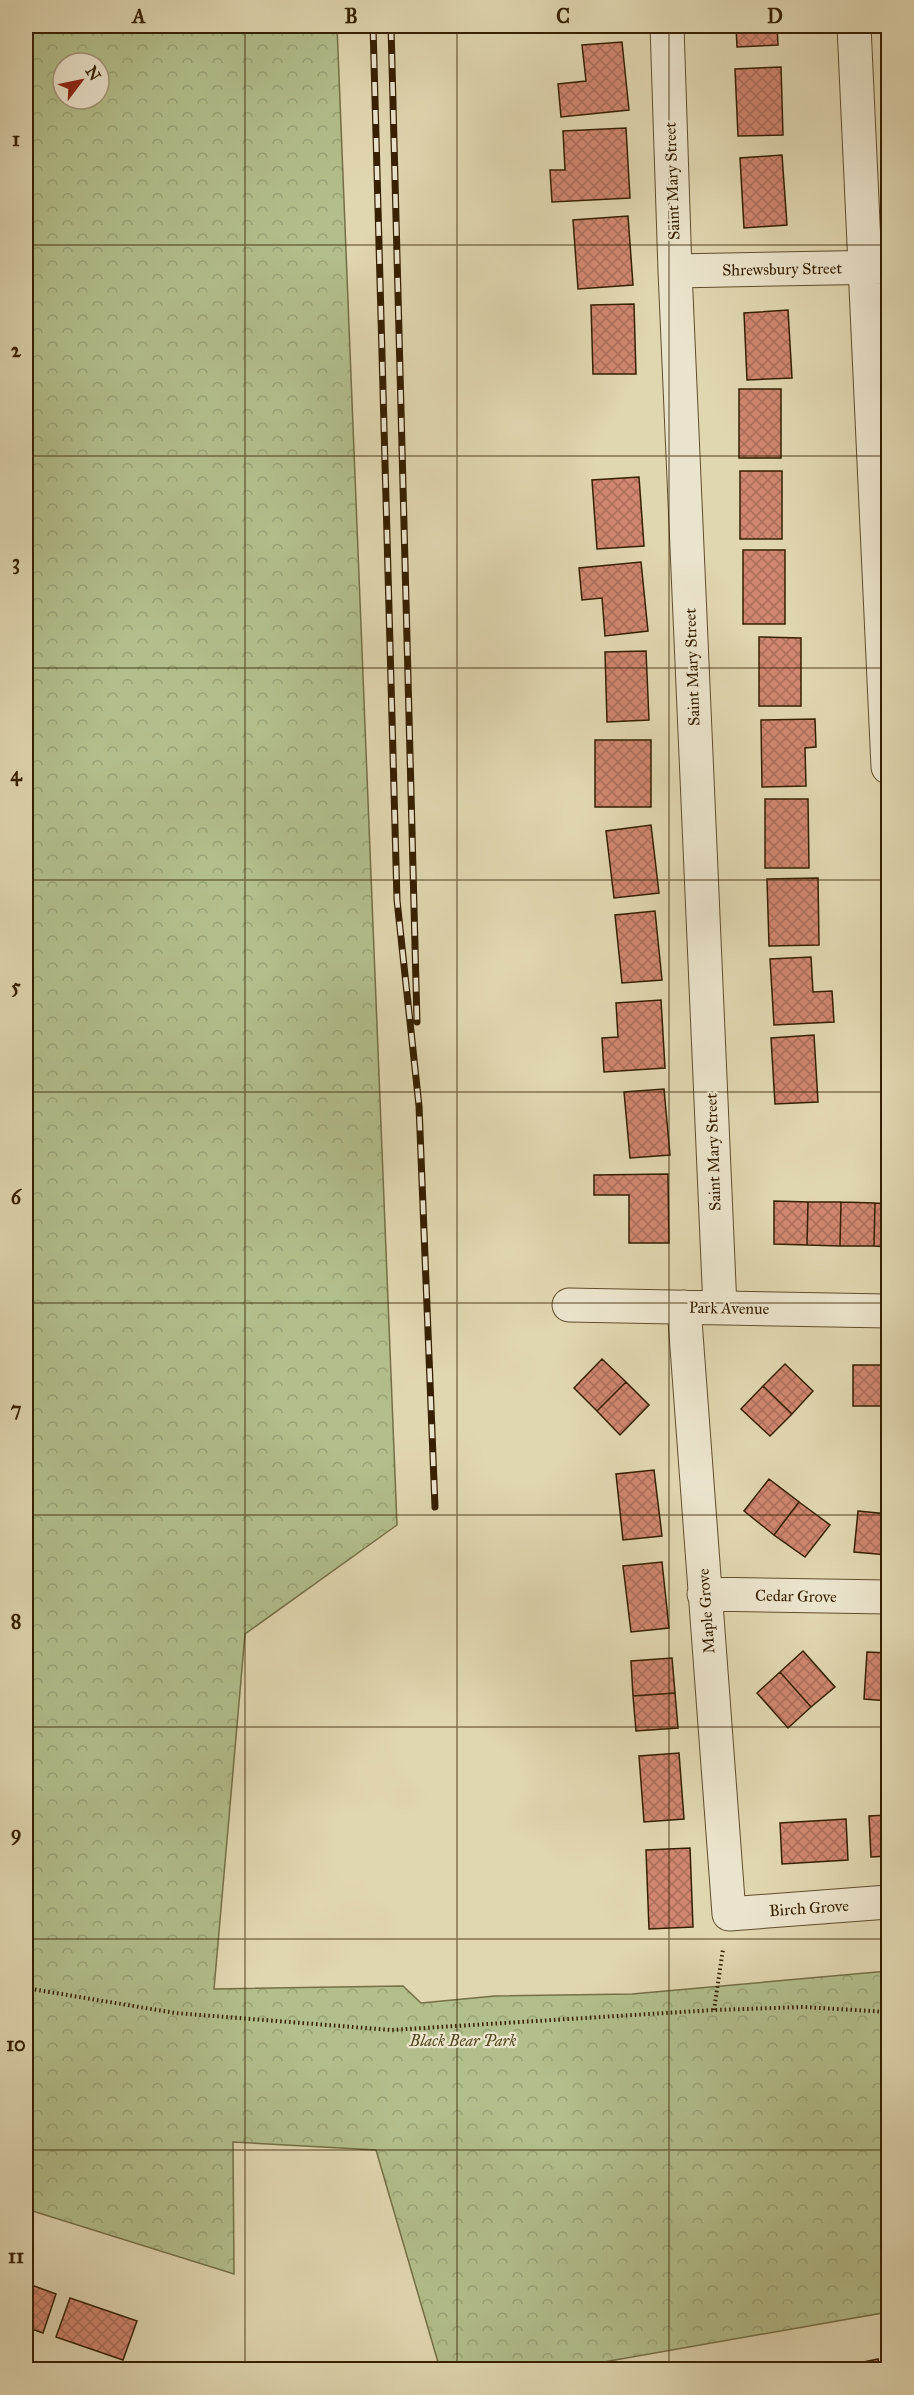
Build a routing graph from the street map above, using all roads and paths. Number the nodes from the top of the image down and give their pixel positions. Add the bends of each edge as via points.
1 (667, 26) edge
2 (854, 26) edge
3 (877, 267) edge
4 (675, 271) junction
5 (887, 716) edge
6 (888, 767) edge
7 (570, 1305) dead end
8 (684, 1307) junction
9 (720, 1308) junction
10 (888, 1311) edge
11 (704, 1594) junction
12 (888, 1597) edge
13 (888, 1902) edge
14 (729, 1914) junction
15 (26, 1988) edge
16 (714, 2010) junction
17 (888, 2012) edge

1 - 4 street, Saint Mary Street
2 - 3 street
3 - 4 street, Shrewsbury Street
3 - 5 street
4 - 9 street, Saint Mary Street
5 - 6 street
7 - 8 street, Park Avenue
8 - 9 street, Park Avenue
8 - 11 street, Maple Grove
9 - 10 street, Park Avenue
11 - 12 street, Cedar Grove
11 - 14 street, Maple Grove
13 - 14 street, Birch Grove
14 - 16 path
15 - 16 path via 175,2013 391,2031
16 - 17 path via 804,2007

